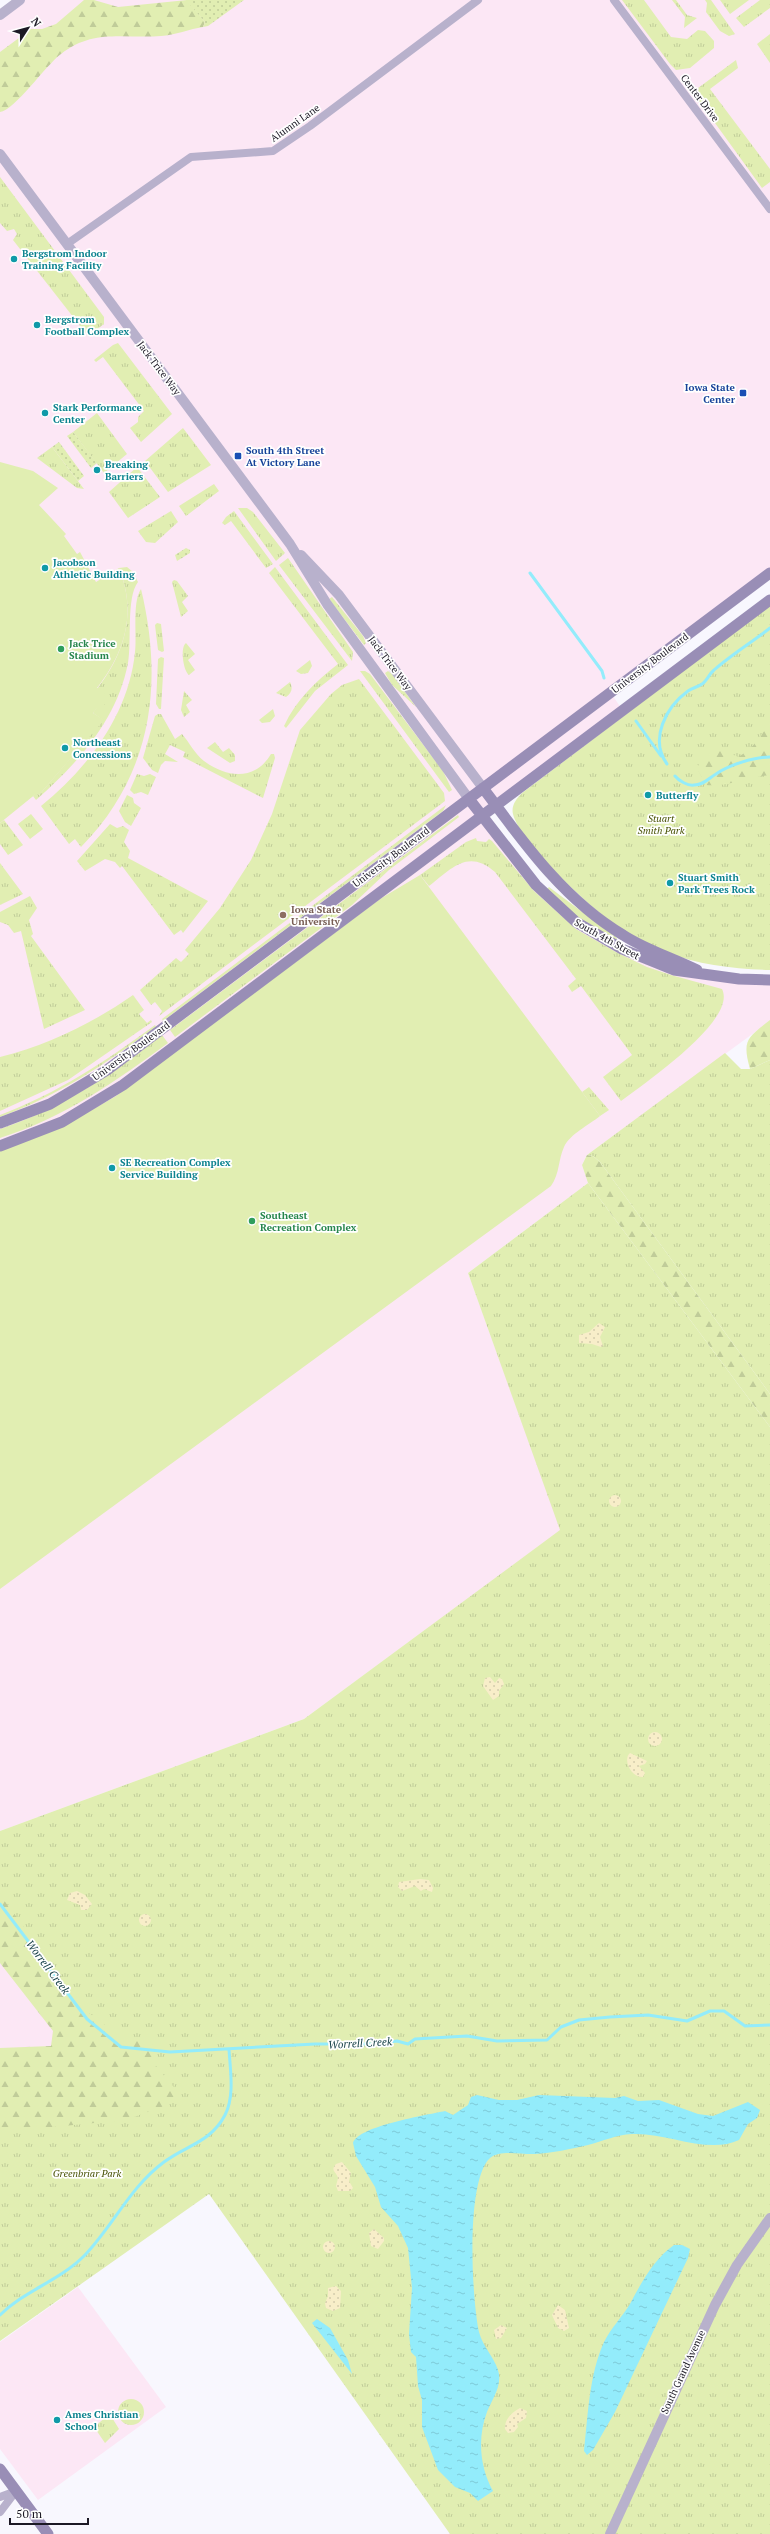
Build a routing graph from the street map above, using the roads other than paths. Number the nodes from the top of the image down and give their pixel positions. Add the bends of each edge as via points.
1 (20, 0) edge
2 (478, 0) edge
3 (614, 0) edge
4 (0, 15) edge
5 (0, 154) edge
6 (770, 209) edge
7 (67, 244) junction
8 (290, 544) junction
9 (770, 573) edge
10 (770, 600) edge
11 (483, 788) junction
12 (469, 798) junction
13 (497, 806) junction
14 (482, 817) junction
15 (703, 973) junction
16 (770, 980) edge
17 (0, 1123) edge
18 (0, 1146) edge
19 (770, 2218) edge
20 (0, 2469) edge
21 (16, 2491) junction
22 (0, 2497) edge
23 (0, 2512) edge
24 (48, 2534) edge
25 (610, 2534) edge

1 - 4 street
2 - 7 street, Alumni Lane via 273,151 191,157
3 - 6 street, Center Drive
5 - 7 street, Jack Trice Way
7 - 8 street, Jack Trice Way
8 - 11 street, Jack Trice Way via 339,595
8 - 12 street, Jack Trice Way via 327,604
9 - 11 main road, University Boulevard
10 - 13 main road
11 - 12 main road, University Boulevard
11 - 13 main road, South 4th Street
12 - 14 main road, South 4th Street
12 - 17 main road, University Boulevard via 107,1070 50,1104
13 - 14 main road
13 - 15 main road, South 4th Street via 553,877 602,921 640,946
14 - 15 main road, South 4th Street via 536,885 576,922 646,960 674,970
14 - 18 main road via 123,1085 62,1122
15 - 16 main road, South 4th Street
19 - 25 street, South Grand Avenue via 737,2265 715,2305
20 - 21 main road
21 - 22 street
21 - 23 street
21 - 24 main road

